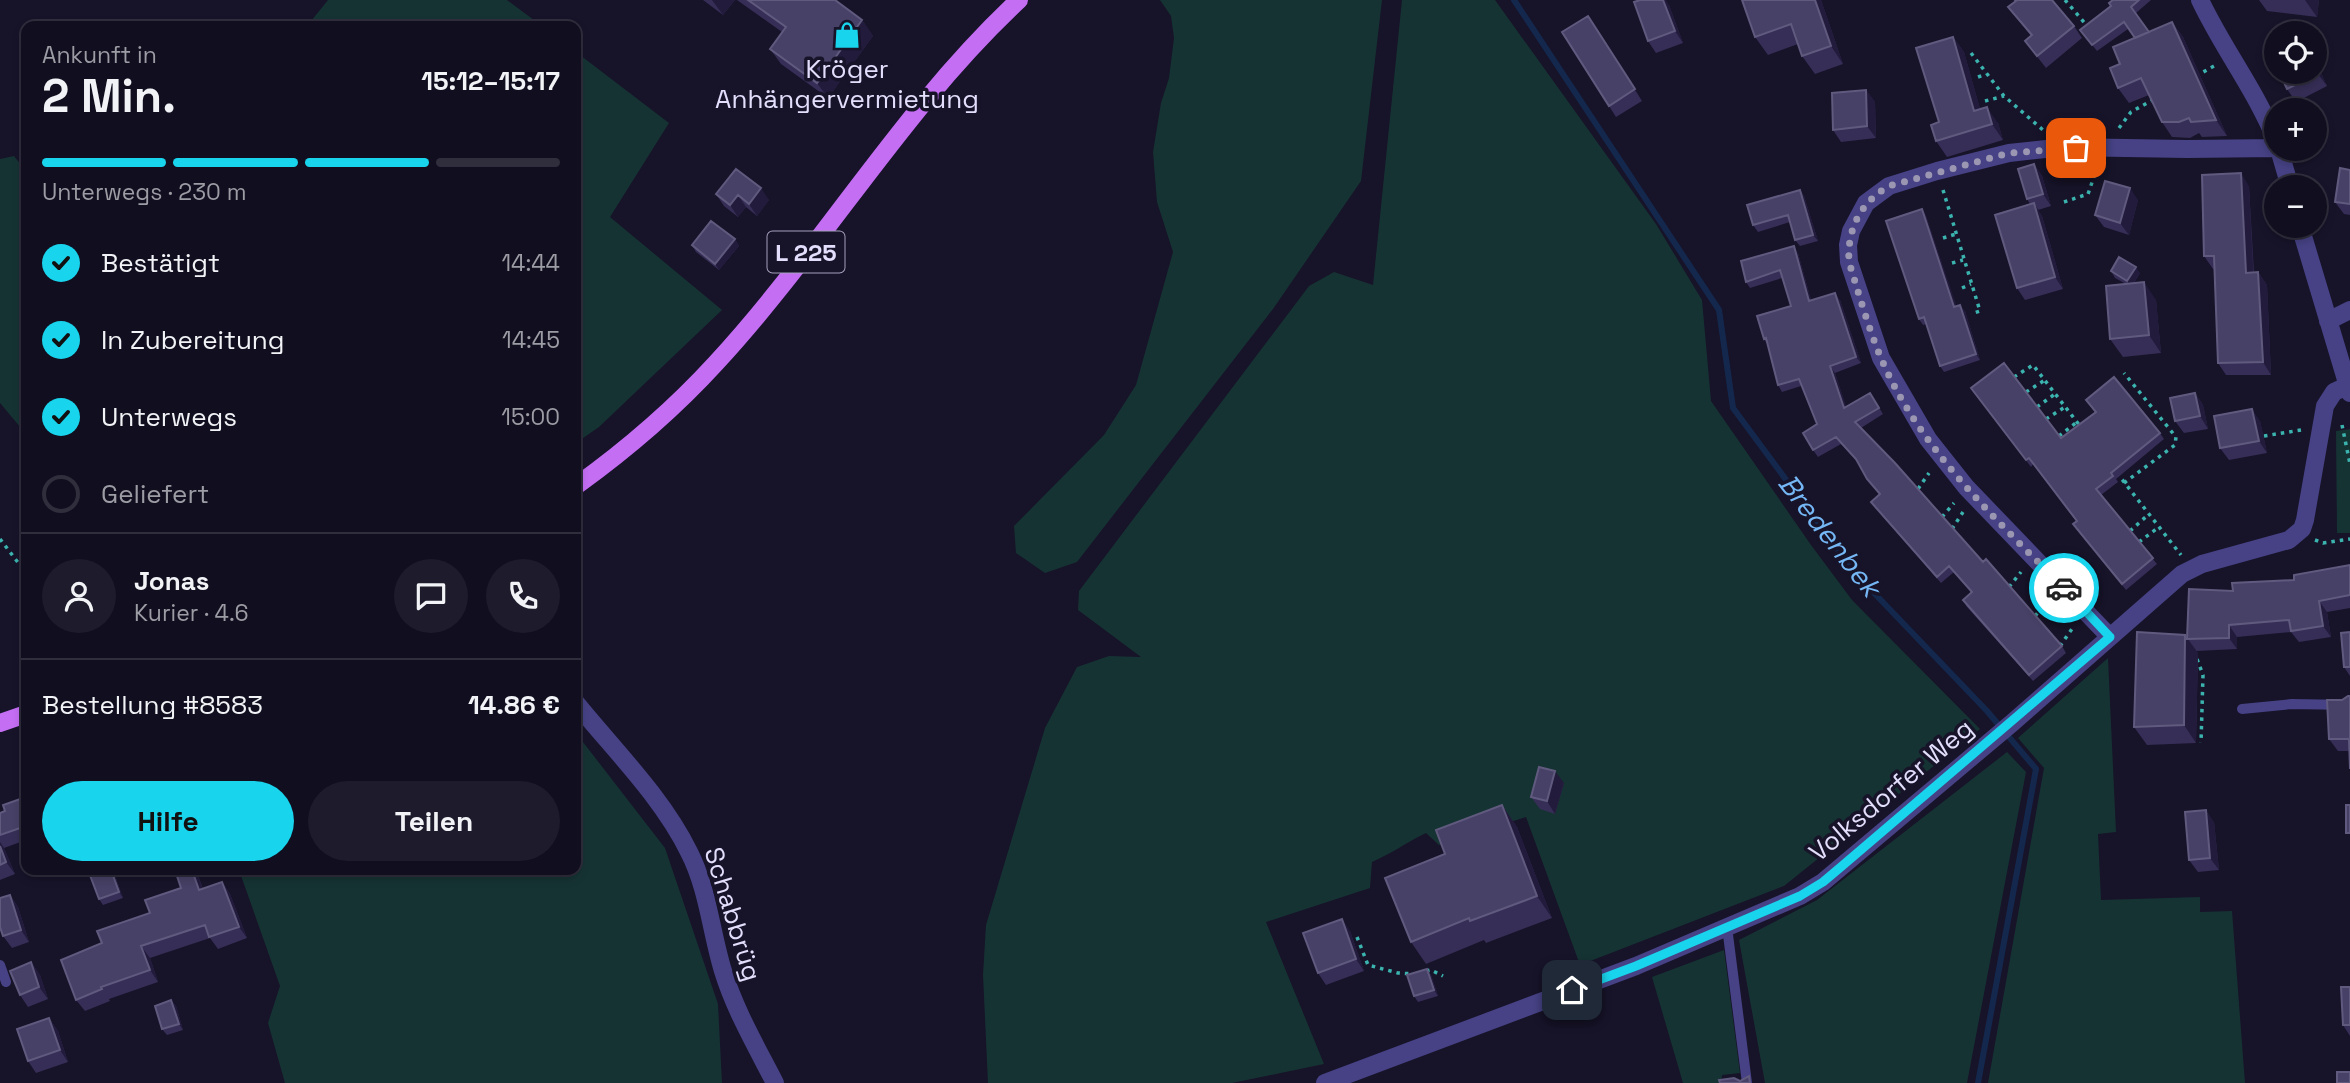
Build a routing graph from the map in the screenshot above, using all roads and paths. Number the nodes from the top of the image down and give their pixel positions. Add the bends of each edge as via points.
1 (1018, 0) edge
2 (2065, 0) edge
3 (2200, 0) edge
4 (2097, 23) edge
5 (1971, 53) dead end
6 (2231, 57) junction
7 (1986, 74) junction
8 (1978, 77) dead end
9 (2187, 81) edge
10 (2164, 93) edge
11 (2004, 96) junction
12 (1985, 101) dead end
13 (2264, 113) edge
14 (2264, 146) edge
15 (2064, 147) junction
16 (2104, 148) junction
17 (1937, 171) junction
18 (2064, 202) dead end
19 (1956, 234) junction
20 (2304, 238) edge
21 (1943, 239) dead end
22 (1964, 260) junction
23 (1952, 263) dead end
24 (1971, 284) junction
25 (1962, 288) dead end
26 (2350, 310) edge
27 (1971, 314) dead end
28 (2328, 321) junction
29 (2124, 373) dead end
30 (2014, 377) edge
31 (2045, 380) junction
32 (2348, 390) edge
33 (2026, 392) edge
34 (2056, 394) junction
35 (2037, 407) edge
36 (2065, 407) junction
37 (2046, 419) edge
38 (2077, 422) junction
39 (2320, 427) junction
40 (2085, 433) edge
41 (2059, 436) edge
42 (2263, 436) dead end
43 (2109, 464) edge
44 (581, 482) edge
45 (2124, 483) junction
46 (2149, 514) junction
47 (2159, 527) junction
48 (2130, 531) edge
49 (2296, 536) junction
50 (0, 539) edge
51 (2350, 539) edge
52 (2139, 542) edge
53 (21, 566) edge
54 (2193, 569) junction
55 (2110, 637) junction
56 (2196, 657) dead end
57 (2350, 705) edge
58 (581, 709) edge
59 (2242, 709) dead end
60 (21, 716) edge
61 (0, 723) edge
62 (2201, 743) dead end
63 (1727, 927) junction
64 (1357, 937) dead end
65 (0, 965) edge
66 (1443, 976) dead end
67 (6, 982) dead end
68 (775, 1083) edge
69 (1325, 1083) edge
70 (1747, 1083) edge

1 - 44 main road, L 225 via 907,121 715,364 657,422
2 - 4 path via 2090,29
3 - 6 street
5 - 7 path
6 - 9 path
6 - 13 street
7 - 8 path
7 - 11 path
10 - 16 path via 2131,111
11 - 12 path
11 - 15 path
14 - 16 street
15 - 16 street
15 - 17 street via 2009,153
16 - 18 path via 2088,194
17 - 19 path
17 - 55 street via 1876,194 1851,231 1849,262 1881,358 1951,470
19 - 21 path
19 - 22 path
20 - 28 street
22 - 23 path
22 - 24 path
24 - 25 path
24 - 27 path via 1980,310
26 - 28 street
28 - 32 street
29 - 45 path via 2176,437 2175,445
30 - 31 path via 2033,365
31 - 33 path
31 - 34 path
32 - 39 street via 2328,398
34 - 35 path
34 - 36 path
36 - 37 path
36 - 38 path
38 - 40 path
38 - 41 path
39 - 42 path
39 - 49 street via 2305,520
43 - 45 path
45 - 46 path
46 - 47 path
46 - 48 path
47 - 52 path
47 - 54 path
49 - 51 path via 2323,542
49 - 54 street, Volksdorfer Weg
50 - 53 path
54 - 55 street, Volksdorfer Weg via 2158,593
55 - 63 street, Volksdorfer Weg via 1823,882
56 - 62 path via 2203,675
57 - 59 lane
58 - 68 street, Schabbrüg via 653,796 691,855 732,999
60 - 61 main road
63 - 69 street, Volksdorfer Weg
63 - 70 lane
64 - 66 path via 1368,965 1398,973 1430,970
65 - 67 lane

